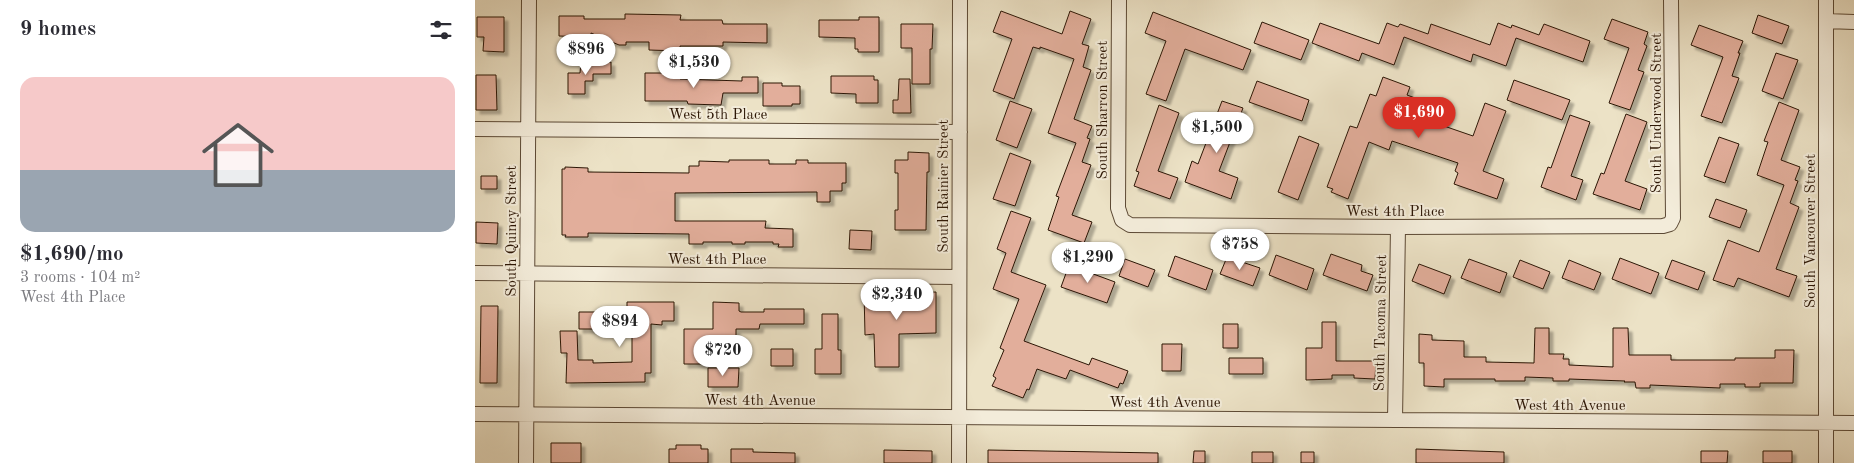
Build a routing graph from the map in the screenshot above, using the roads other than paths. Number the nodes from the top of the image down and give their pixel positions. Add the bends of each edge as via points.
1 (529, 0) edge
2 (960, 0) edge
3 (1119, 0) edge
4 (1671, 0) edge
5 (1826, 0) edge
6 (1826, 21) junction
7 (1854, 22) edge
8 (475, 129) edge
9 (528, 130) junction
10 (960, 132) junction
11 (1122, 220) joint
12 (1670, 224) joint
13 (1398, 227) junction
14 (475, 273) edge
15 (527, 273) junction
16 (959, 277) junction
17 (475, 414) edge
18 (526, 415) junction
19 (959, 417) junction
20 (1395, 420) junction
21 (1826, 422) junction
22 (1854, 423) edge
23 (526, 463) edge
24 (959, 463) edge
25 (1826, 463) edge

1 - 9 street, South Quincy Street
2 - 10 street, South Rainier Street
3 - 11 street, South Sharron Street via 1118,208
4 - 12 street, South Underwood Street via 1673,218
5 - 6 street, South Vancouver Street
6 - 7 street
6 - 21 street, South Vancouver Street
8 - 9 street, West 5th Place
9 - 10 street, West 5th Place
9 - 15 street, South Quincy Street
10 - 16 street, South Rainier Street
11 - 13 street, West 4th Place via 1130,225
12 - 13 street, West 4th Place
13 - 20 street, South Tacoma Street
14 - 15 street, West 4th Place
15 - 16 street, West 4th Place
15 - 18 street, South Quincy Street
16 - 19 street, South Rainier Street
17 - 18 street, West 4th Avenue
18 - 19 street, West 4th Avenue
18 - 23 street, South Quincy Street
19 - 20 street, West 4th Avenue
19 - 24 street, South Rainier Street
20 - 21 street, West 4th Avenue
21 - 22 street, West 4th Avenue
21 - 25 street, South Vancouver Street

